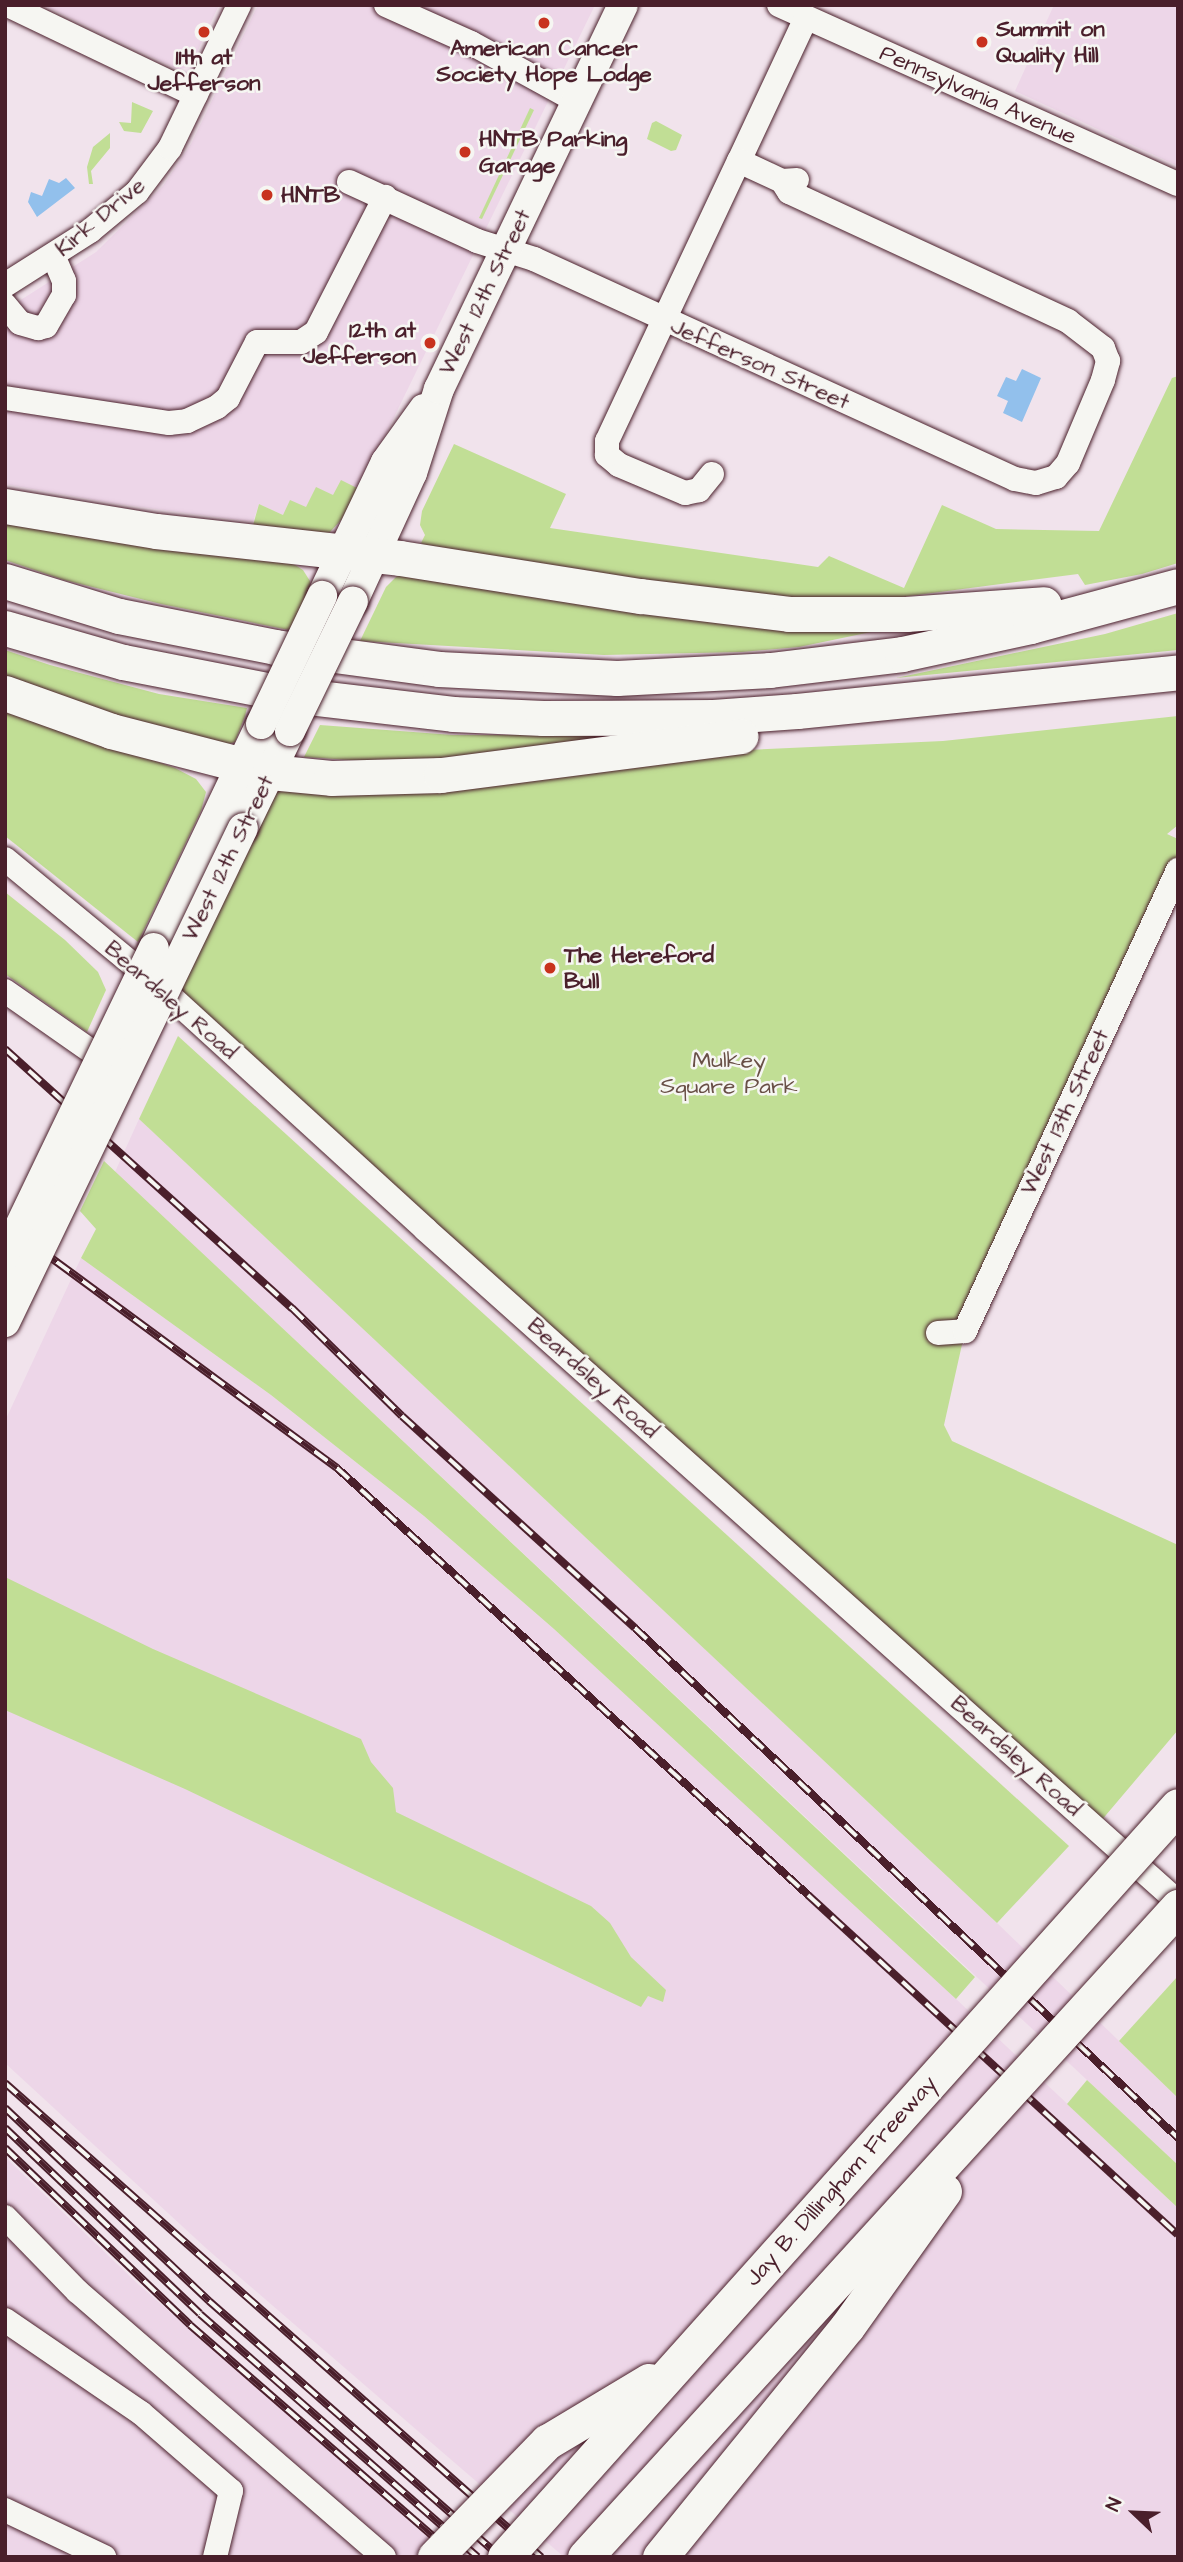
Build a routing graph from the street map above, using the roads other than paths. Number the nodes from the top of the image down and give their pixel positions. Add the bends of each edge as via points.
1 (8, 5) edge
2 (239, 5) edge
3 (386, 5) edge
4 (623, 5) edge
5 (779, 5) edge
6 (806, 18) junction
7 (196, 95) junction
8 (577, 101) junction
9 (739, 161) junction
10 (349, 182) dead end
11 (1178, 184) edge
12 (385, 197) junction
13 (506, 249) junction
14 (54, 257) junction
15 (5, 285) edge
16 (5, 305) edge
17 (663, 320) junction
18 (5, 398) edge
19 (712, 474) dead end
20 (5, 506) edge
21 (359, 553) junction
22 (5, 581) edge
23 (1164, 590) edge
24 (5, 628) edge
25 (1178, 672) edge
26 (1055, 684) junction
27 (5, 693) edge
28 (255, 768) junction
29 (230, 821) junction
30 (5, 859) edge
31 (1178, 870) edge
32 (152, 980) junction
33 (5, 990) edge
34 (88, 1049) dead end
35 (5, 1257) edge
36 (5, 1287) edge
37 (5, 1322) edge
38 (938, 1333) dead end
39 (1178, 1806) edge
40 (1178, 1905) edge
41 (1035, 2063) junction
42 (5, 2217) edge
43 (5, 2320) edge
44 (679, 2363) junction
45 (5, 2510) edge
46 (104, 2557) edge
47 (215, 2557) edge
48 (384, 2557) edge
49 (435, 2557) edge
50 (505, 2557) edge
51 (585, 2557) edge
52 (660, 2557) edge

1 - 7 street
2 - 7 street, Kirk Drive
3 - 8 street via 471,43
4 - 8 main road, West 12th Street
5 - 6 street, Pennsylvania Avenue
6 - 9 street
6 - 11 street, Pennsylvania Avenue
7 - 14 street, Kirk Drive via 170,148 137,192
8 - 13 main road, West 12th Street
9 - 17 street
9 - 17 street, Jefferson Street via 782,181 789,192 1068,321 1103,348 1108,361 1103,380 1068,463 1056,477 1036,484 1015,479
10 - 12 street, Jefferson Street
12 - 13 street, Jefferson Street via 477,241
12 - 18 street via 316,332 301,342 257,342 228,398 217,407 187,421 169,423
13 - 17 street, Jefferson Street
13 - 21 main road, West 12th Street via 439,389 386,462
14 - 15 street, Kirk Drive
14 - 16 street via 64,281 64,295 46,326 20,323
17 - 19 street via 607,441 607,456 685,493 699,490
20 - 21 highway via 156,531
21 - 23 highway via 640,596 850,617
21 - 28 main road, West 12th Street, bridge via 322,596 261,724
21 - 28 main road, West 12th Street, bridge via 353,601 290,731
22 - 23 highway via 119,616 275,647 439,669 617,678 770,670 902,654
24 - 26 highway via 111,659 218,683 453,714 713,717
25 - 26 highway
26 - 28 highway via 813,726 441,775 355,778
27 - 28 highway via 111,731
28 - 29 main road, West 12th Street
29 - 35 main road, West 12th Street, bridge
29 - 37 main road, West 12th Street, bridge
30 - 32 street, Beardsley Road
31 - 38 street, West 13th Street via 965,1331
32 - 36 street, bridge
32 - 40 street, Beardsley Road
33 - 34 street
39 - 44 highway, Jay B. Dillingham Freeway, bridge
40 - 41 highway, bridge
41 - 51 highway, bridge
41 - 52 highway, bridge via 847,2327
42 - 48 street via 77,2291
43 - 47 street via 141,2413 231,2491
44 - 49 highway, bridge via 547,2442
44 - 50 highway, Jay B. Dillingham Freeway, bridge
45 - 46 street

